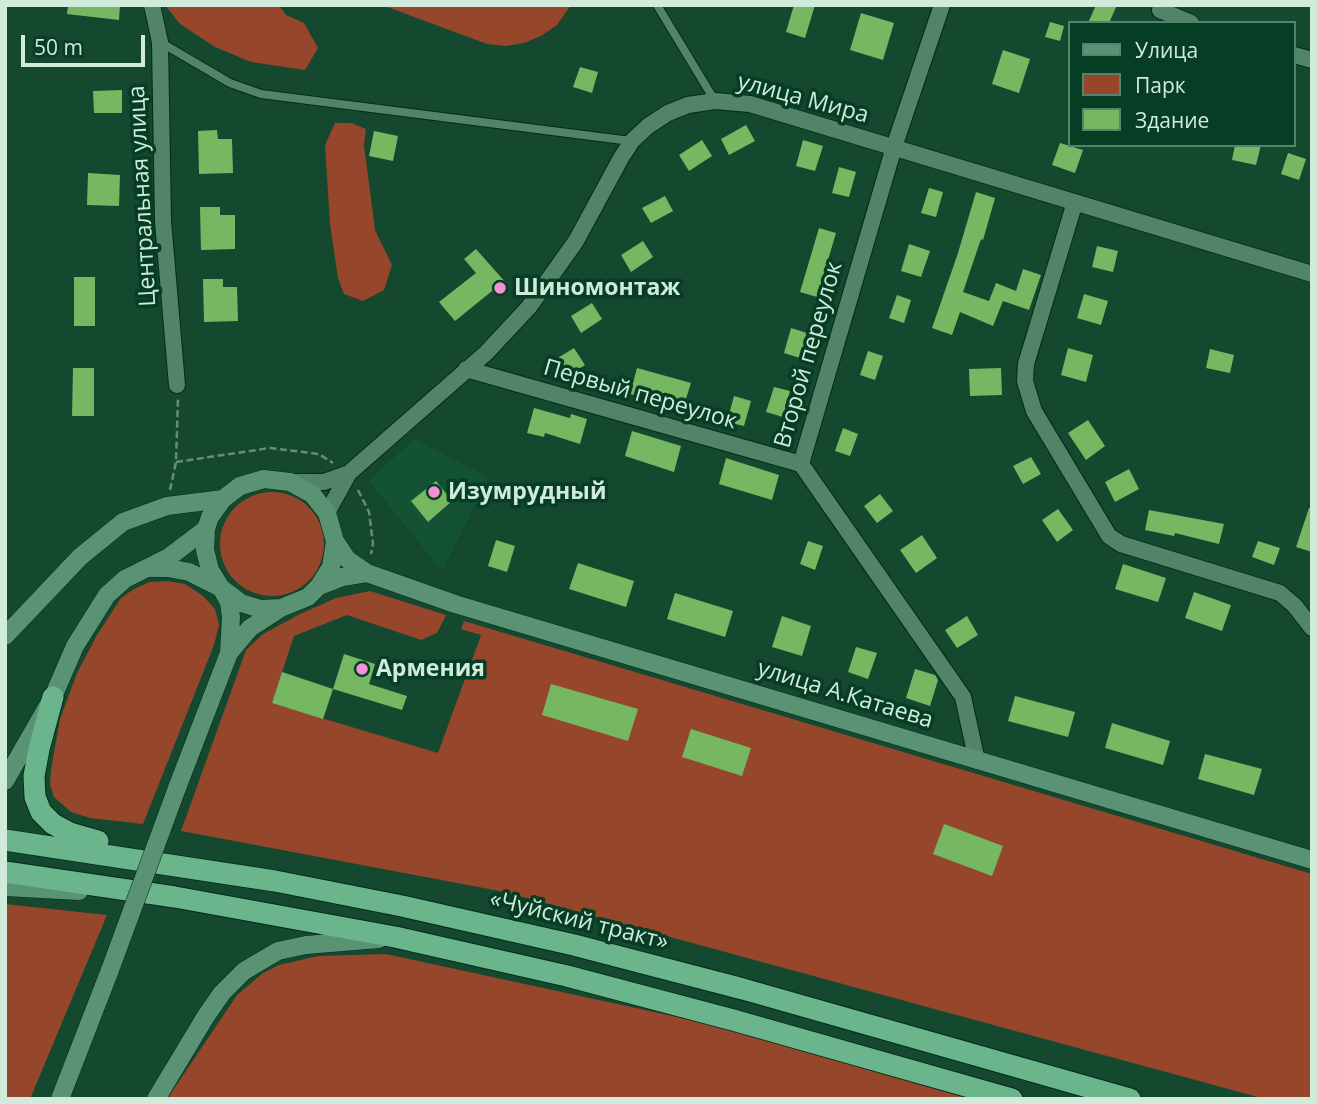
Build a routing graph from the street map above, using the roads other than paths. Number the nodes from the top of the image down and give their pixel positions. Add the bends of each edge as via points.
1 (152, 5) edge
2 (657, 5) edge
3 (942, 5) edge
4 (1160, 10) dead end
5 (1186, 21) edge
6 (160, 42) junction
7 (715, 101) junction
8 (632, 141) junction
9 (894, 147) junction
10 (1075, 202) junction
11 (1312, 274) edge
12 (466, 369) junction
13 (177, 385) road end
14 (801, 464) junction
15 (349, 473) junction
16 (289, 482) junction
17 (222, 499) junction
18 (327, 513) junction
19 (206, 529) junction
20 (335, 541) junction
21 (149, 568) junction
22 (367, 573) junction
23 (319, 586) junction
24 (221, 588) junction
25 (281, 608) junction
26 (1312, 628) edge
27 (5, 636) edge
28 (229, 653) junction
29 (53, 697) junction
30 (977, 761) junction
31 (5, 781) edge
32 (5, 840) edge
33 (1312, 860) edge
34 (180, 865) junction
35 (5, 872) edge
36 (5, 887) edge
37 (175, 897) junction
38 (395, 937) junction
39 (60, 1099) edge
40 (156, 1099) edge
41 (1012, 1099) edge
42 (1130, 1099) edge

1 - 6 street, Центральная улица
2 - 7 lane
3 - 9 street, Второй переулок
4 - 5 street
6 - 8 lane via 230,83 261,94
6 - 13 street, Центральная улица via 163,221
7 - 8 street, улица Мира via 668,113
7 - 9 street, улица Мира via 750,104
8 - 12 street, улица Мира via 550,281 508,331
9 - 10 street, улица Мира
9 - 14 street, Второй переулок
10 - 11 street, улица Мира
10 - 26 street via 1026,364 1025,381 1034,411 1109,536 1121,544 1280,593
12 - 14 street, Первый переулок
12 - 15 street, улица Мира
14 - 30 street, Второй переулок via 963,697
15 - 16 street, улица Мира via 324,482
15 - 18 street, улица Мира
16 - 17 street via 264,479 240,486
16 - 18 street via 312,494
17 - 19 street
17 - 27 street via 167,506 123,522
18 - 20 street
19 - 21 street
19 - 24 street via 210,570
20 - 22 street via 346,559
20 - 23 street via 331,568
21 - 24 street via 189,572
21 - 29 street via 125,579 107,596 75,646
22 - 23 street
22 - 30 street, улица А.Катаева
23 - 25 street via 308,597
24 - 25 street via 242,603 261,609
24 - 28 street via 231,618
25 - 28 street via 250,628
28 - 39 street, bridge
29 - 31 street
29 - 34 highway via 34,776 41,812 70,833
30 - 33 street, улица А.Катаева
32 - 34 highway, «Чуйский тракт»
34 - 42 highway, «Чуйский тракт» via 402,906 574,945
35 - 37 highway
36 - 37 street
37 - 38 highway
38 - 40 street via 278,951 244,971 206,1016
38 - 41 highway via 618,989

